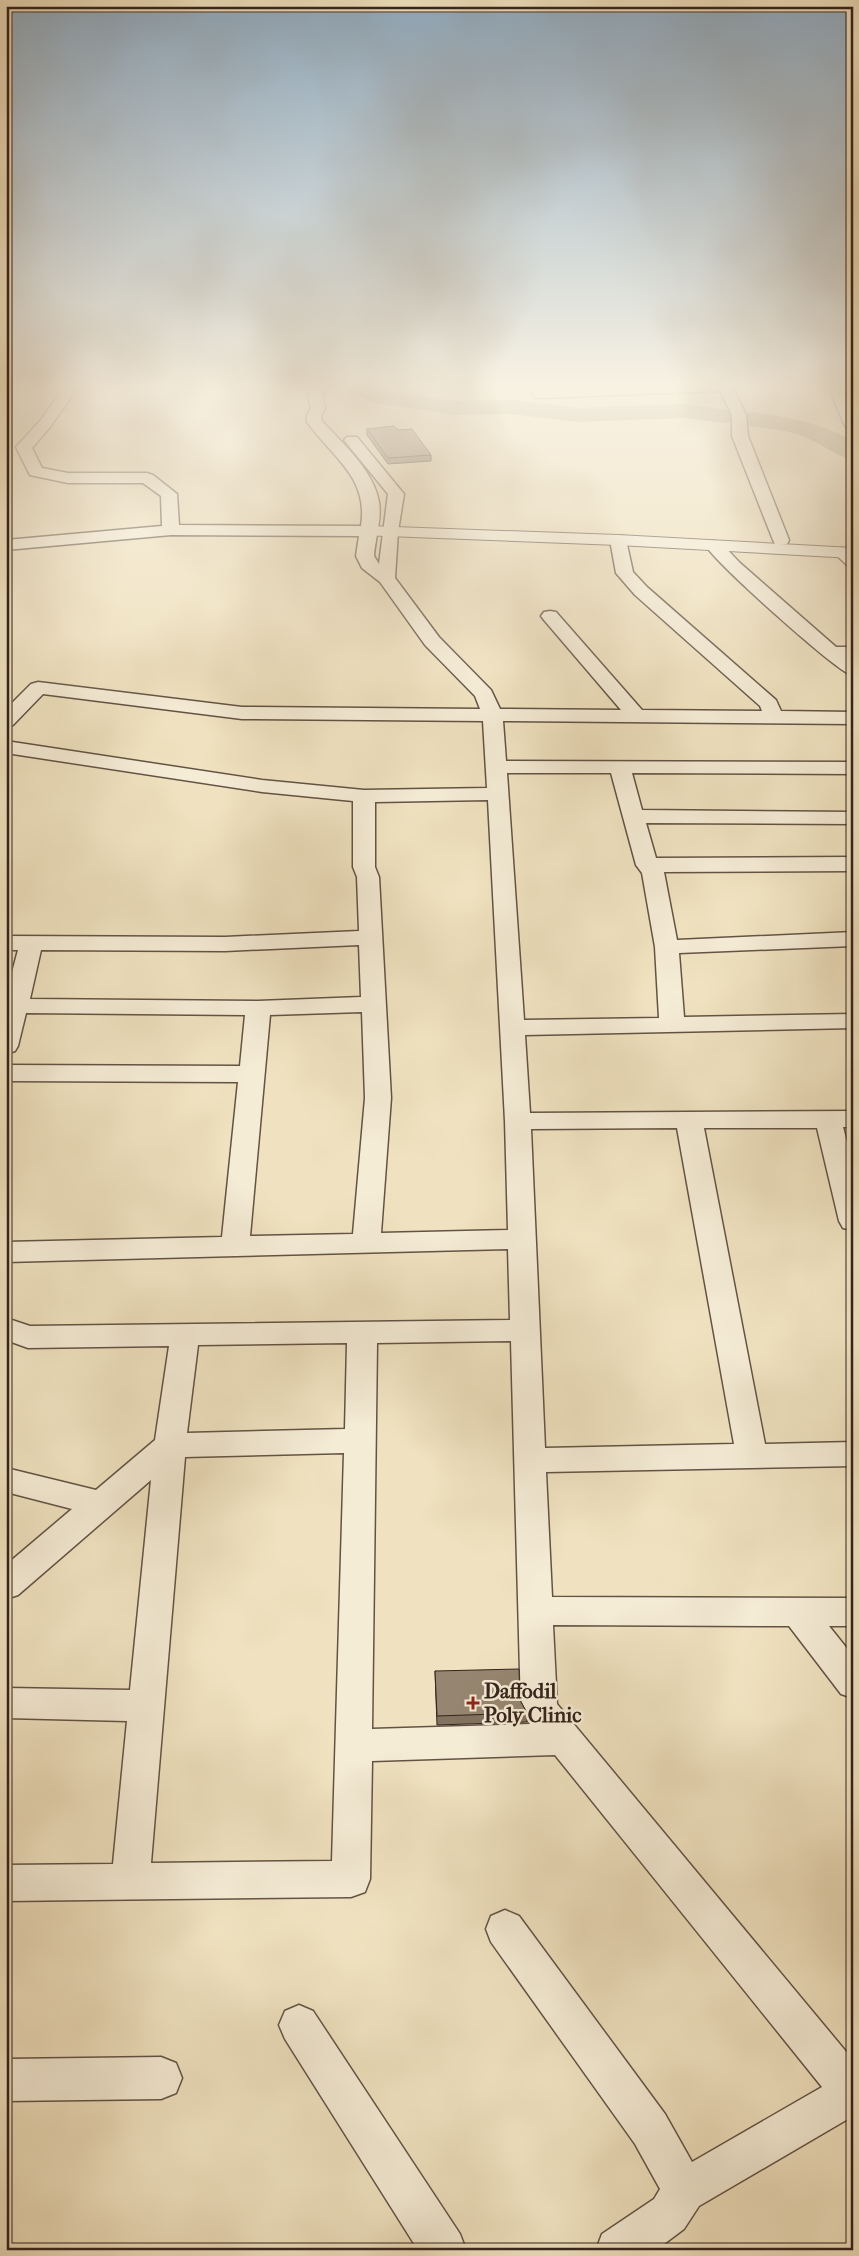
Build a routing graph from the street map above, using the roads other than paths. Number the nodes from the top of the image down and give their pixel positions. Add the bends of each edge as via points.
1 (165, 491) edge
2 (367, 491) edge
3 (395, 491) edge
4 (762, 491) edge
5 (395, 510) junction
6 (171, 530) junction
7 (367, 531) junction
8 (390, 531) junction
9 (618, 540) junction
10 (781, 540) junction
11 (6, 545) edge
12 (714, 546) junction
13 (850, 553) edge
14 (386, 578) junction
15 (550, 616) dead end
16 (832, 652) junction
17 (853, 653) edge
18 (853, 670) edge
19 (493, 716) junction
20 (637, 717) junction
21 (774, 718) junction
22 (853, 718) edge
23 (6, 721) edge
24 (6, 747) edge
25 (620, 767) junction
26 (853, 768) edge
27 (497, 780) junction
28 (364, 796) junction
29 (633, 816) junction
30 (853, 818) edge
31 (853, 864) edge
32 (647, 865) junction
33 (370, 938) junction
34 (853, 939) edge
35 (6, 943) edge
36 (31, 944) junction
37 (667, 947) junction
38 (374, 1004) junction
39 (17, 1006) junction
40 (258, 1008) junction
41 (853, 1021) edge
42 (672, 1024) junction
43 (512, 1028) junction
44 (6, 1046) edge
45 (6, 1073) edge
46 (252, 1074) junction
47 (840, 1119) edge
48 (689, 1120) junction
49 (518, 1121) junction
50 (853, 1221) edge
51 (522, 1239) junction
52 (366, 1243) junction
53 (235, 1246) junction
54 (6, 1252) edge
55 (6, 1329) edge
56 (525, 1330) junction
57 (362, 1332) junction
58 (185, 1335) junction
59 (360, 1441) junction
60 (170, 1445) junction
61 (853, 1454) edge
62 (752, 1456) junction
63 (530, 1460) junction
64 (6, 1480) edge
65 (102, 1504) junction
66 (6, 1585) edge
67 (536, 1611) junction
68 (798, 1612) junction
69 (853, 1612) edge
70 (853, 1683) edge
71 (6, 1703) edge
72 (146, 1706) junction
73 (565, 1739) junction
74 (354, 1746) junction
75 (130, 1882) junction
76 (6, 1883) edge
77 (505, 1929) dead end
78 (299, 2025) dead end
79 (161, 2078) dead end
80 (6, 2080) edge
81 (853, 2092) edge
82 (684, 2191) junction
83 (444, 2250) edge
84 (618, 2250) edge

1 - 6 street via 169,494
2 - 7 street via 371,508
3 - 5 street
4 - 10 street
5 - 8 street
5 - 10 street via 413,519 431,522
6 - 7 street
6 - 11 street
7 - 8 street
7 - 14 street via 366,561
8 - 9 street
8 - 14 street
9 - 12 street
9 - 21 street via 625,573 641,591 769,704
10 - 13 street
12 - 13 street
12 - 16 street
14 - 19 street via 432,641 484,694
15 - 20 street
16 - 17 street
16 - 18 street
19 - 20 street
19 - 23 street via 242,713 38,688
19 - 27 street
20 - 21 street
21 - 22 street
24 - 28 street via 262,786
25 - 26 street
25 - 27 street
25 - 29 street
27 - 28 street
27 - 43 street
28 - 33 street via 364,867 368,877
29 - 30 street
29 - 32 street
31 - 32 street
32 - 37 street via 653,871
33 - 36 street via 225,944
33 - 38 street
34 - 37 street
35 - 36 street
36 - 39 street
37 - 42 street
38 - 40 street
38 - 52 street via 378,1098
39 - 40 street
39 - 44 street
40 - 46 street
41 - 42 street
42 - 43 street
43 - 49 street
45 - 46 street
46 - 53 street
47 - 48 street
47 - 50 street
48 - 49 street
48 - 62 street
49 - 51 street
51 - 52 street
51 - 56 street
52 - 53 street
53 - 54 street
55 - 58 street via 28,1337
56 - 57 street
56 - 63 street
57 - 58 street
57 - 59 street
58 - 60 street
59 - 60 street
59 - 74 street
60 - 65 street
60 - 72 street
61 - 62 street
62 - 63 street
63 - 67 street
64 - 65 street
65 - 66 street
67 - 68 street
67 - 73 street via 539,1708
68 - 69 street
68 - 70 street
71 - 72 street
72 - 75 street
73 - 74 street
73 - 81 street
74 - 75 street via 351,1879
75 - 76 street
77 - 82 street via 650,2129
78 - 83 street
79 - 80 street
81 - 82 street
82 - 84 street via 669,2214

